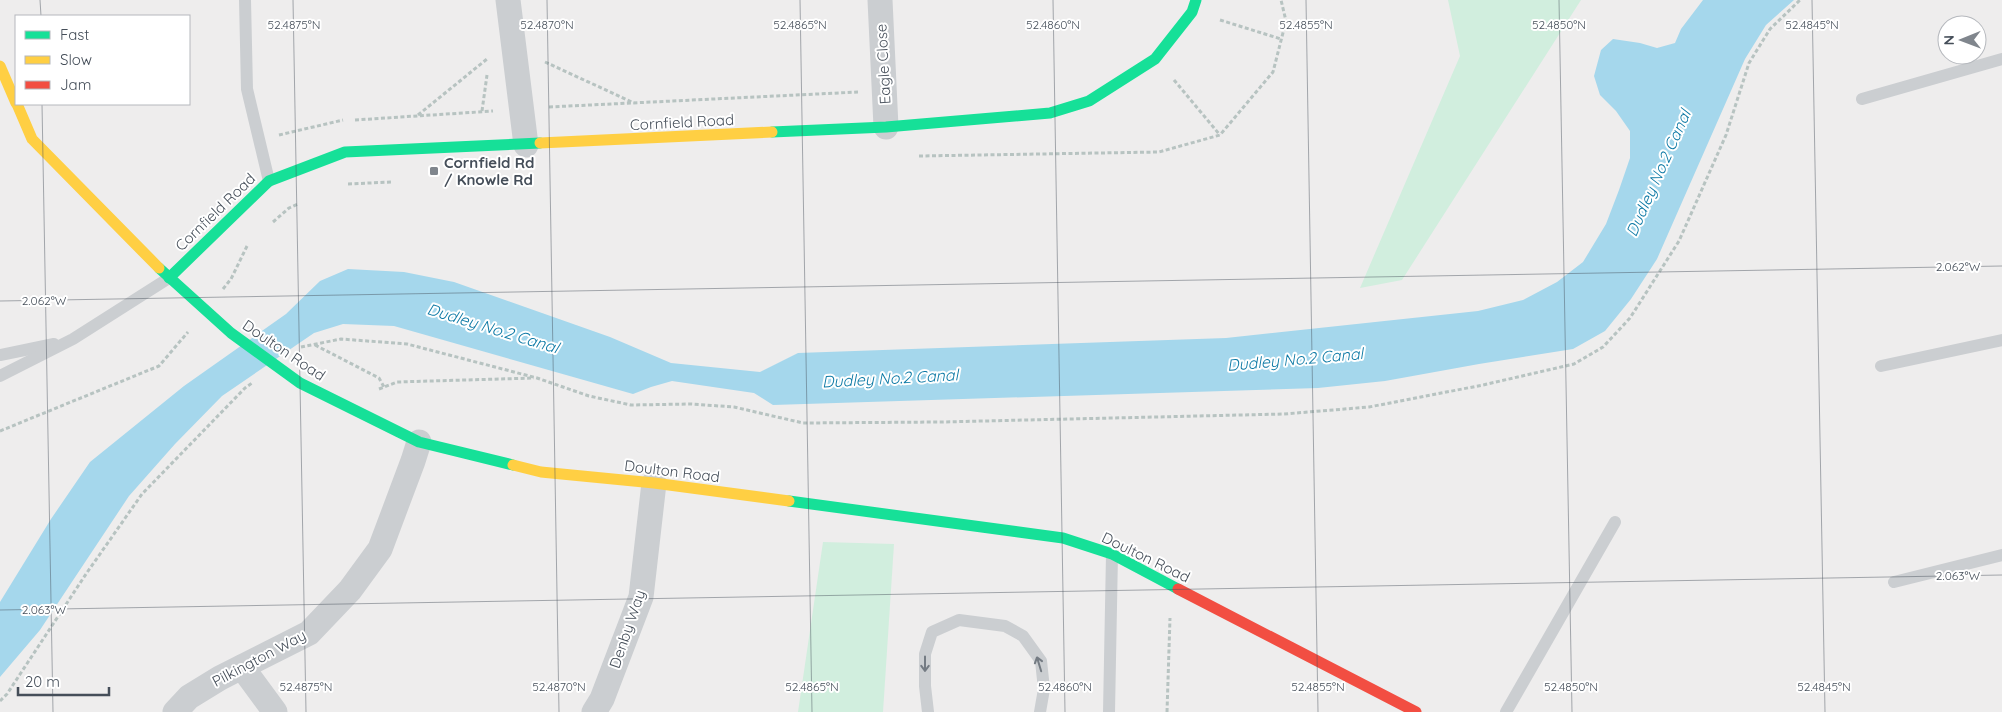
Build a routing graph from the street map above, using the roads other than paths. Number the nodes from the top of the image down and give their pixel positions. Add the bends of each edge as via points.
1 (245, 0) edge
2 (508, 0) edge
3 (880, 0) edge
4 (1196, 0) edge
5 (2002, 59) edge
6 (0, 66) edge
7 (1862, 99) dead end
8 (15, 101) edge
9 (17, 105) edge
10 (886, 127) junction
11 (526, 145) junction
12 (269, 181) junction
13 (169, 278) junction
14 (73, 339) junction
15 (2002, 340) edge
16 (0, 355) edge
17 (1882, 366) dead end
18 (0, 376) edge
19 (419, 442) junction
20 (654, 483) junction
21 (1615, 522) dead end
22 (1112, 554) junction
23 (2002, 555) edge
24 (1894, 582) dead end
25 (242, 667) junction
26 (175, 712) edge
27 (274, 712) edge
28 (594, 712) edge
29 (928, 712) edge
30 (1040, 712) edge
31 (1110, 712) edge
32 (1416, 712) edge
33 (1506, 712) edge

1 - 12 lane via 247,89
2 - 11 street
3 - 10 street, Eagle Close
4 - 10 street, Cornfield Road via 1192,12 1155,58 1089,100 1050,113
5 - 7 lane
6 - 8 street, Doulton Road
9 - 13 street, Doulton Road via 32,139
10 - 11 street, Cornfield Road
11 - 12 street, Cornfield Road via 345,152
12 - 13 street, Cornfield Road
13 - 14 lane
13 - 19 street, Doulton Road via 231,333 300,382
14 - 16 lane
14 - 18 lane
15 - 17 lane
19 - 20 street, Doulton Road via 541,472
19 - 25 street, Pilkington Way via 380,549 350,590 308,633
20 - 22 street, Doulton Road via 1063,538
20 - 28 street, Denby Way via 641,597
21 - 33 lane
22 - 31 lane
22 - 32 street, Doulton Road
23 - 24 lane
25 - 26 street, Pilkington Way via 189,697
25 - 27 street
30 -> 29 lane via 1044,688 1041,661 1024,636 1005,626 959,620 932,632 925,654

